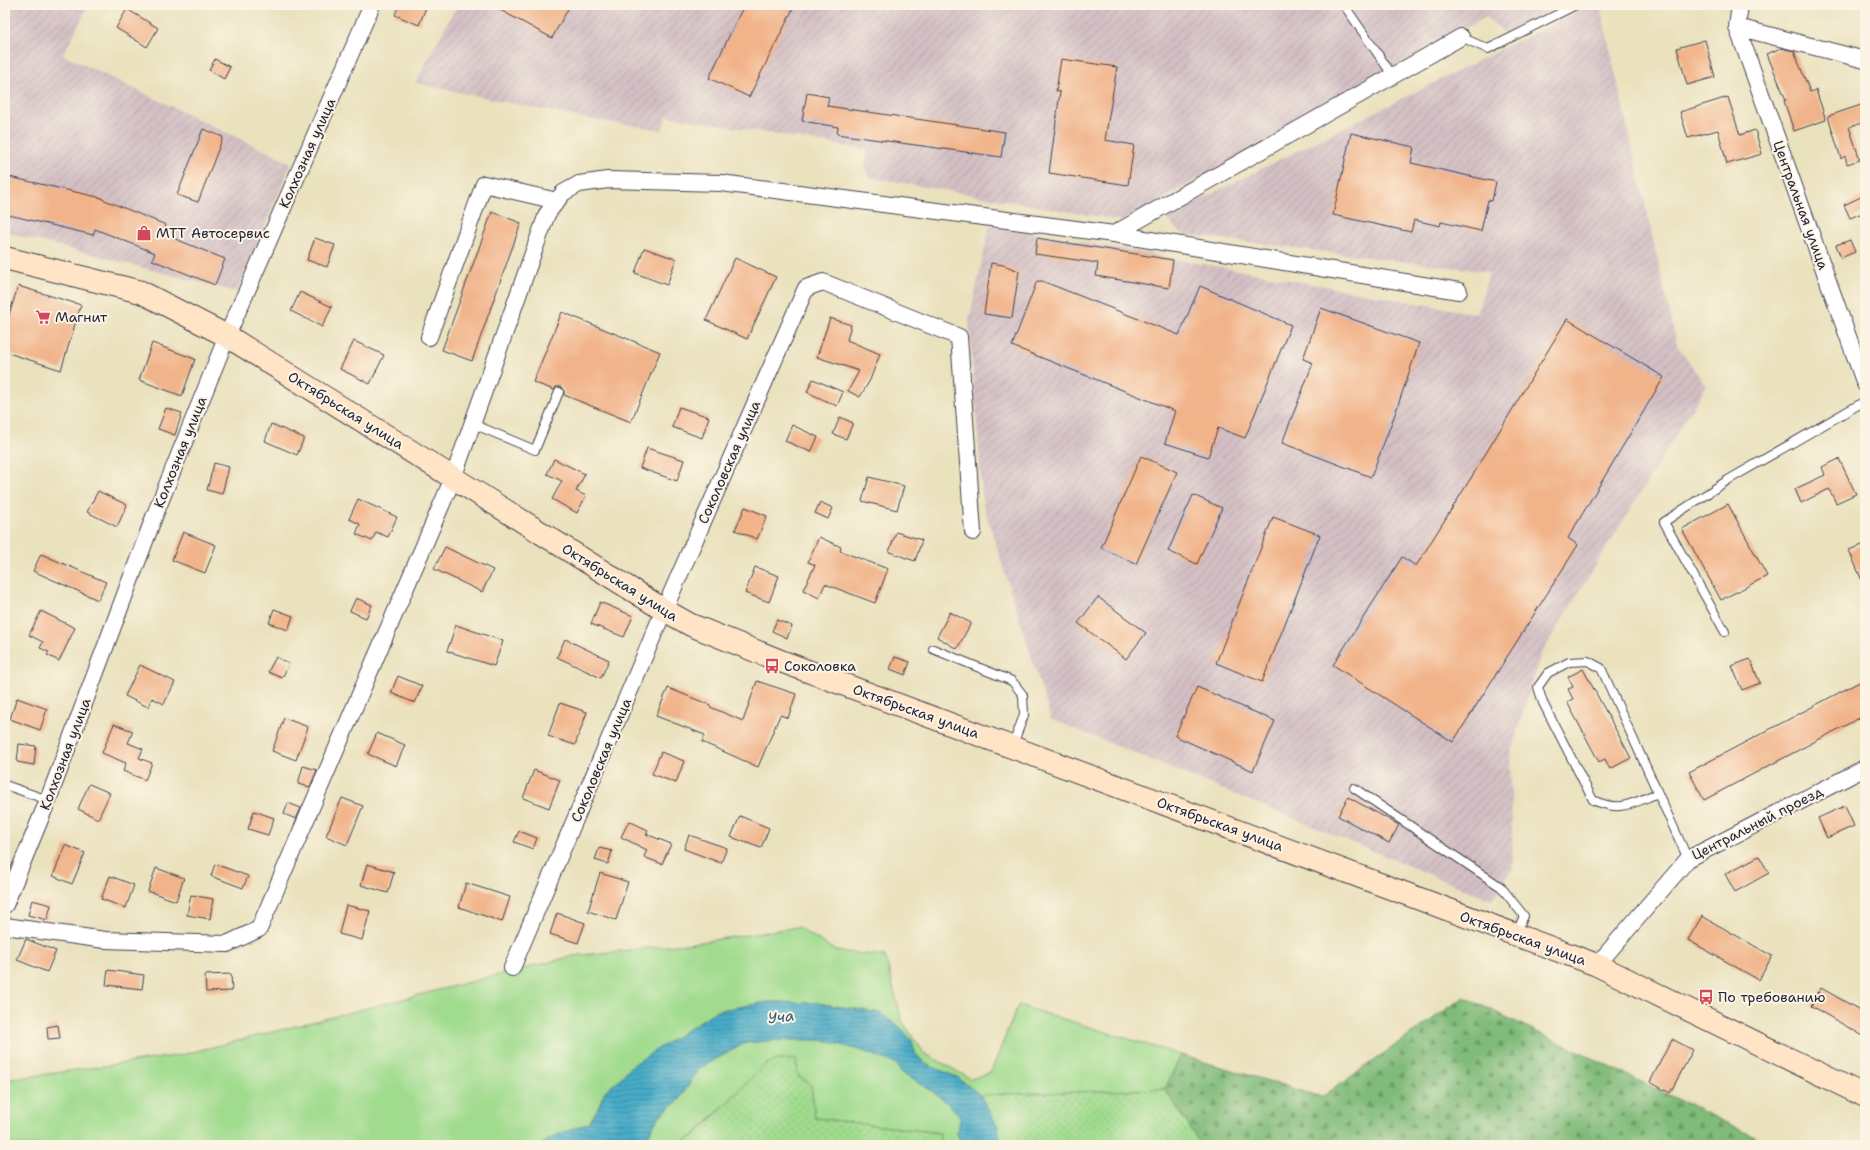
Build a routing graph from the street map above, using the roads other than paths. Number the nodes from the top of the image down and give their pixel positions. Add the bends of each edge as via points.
1 (372, 5) edge
2 (1344, 5) edge
3 (1576, 5) edge
4 (1740, 5) edge
5 (1737, 27) junction
6 (1462, 37) joint
7 (1865, 60) edge
8 (1393, 76) junction
9 (557, 201) junction
10 (1114, 234) junction
11 (5, 258) edge
12 (1459, 290) dead end
13 (227, 336) junction
14 (429, 337) dead end
15 (1865, 384) edge
16 (559, 392) dead end
17 (1865, 401) edge
18 (473, 424) junction
19 (453, 478) junction
20 (973, 532) dead end
21 (664, 610) junction
22 (1726, 632) dead end
23 (933, 649) dead end
24 (1012, 747) junction
25 (1865, 768) edge
26 (5, 785) edge
27 (1354, 788) dead end
28 (1658, 793) junction
29 (48, 800) junction
30 (1688, 859) junction
31 (5, 905) edge
32 (5, 926) edge
33 (1515, 934) junction
34 (1597, 965) junction
35 (512, 968) dead end
36 (1865, 1096) edge

1 - 13 street, Колхозная улица
2 - 8 lane
3 - 6 lane via 1488,49
4 - 5 street
5 - 7 street
5 - 15 street, Центральная улица
6 - 8 street
8 - 10 street
9 - 10 street via 563,193 579,184 608,180 721,183
9 - 14 street via 484,184
9 - 18 street via 547,214
10 - 12 street
11 - 13 street, Октябрьская улица via 141,292
13 - 19 street, Октябрьская улица
13 - 29 street, Колхозная улица via 154,517
16 - 18 lane via 535,450
17 - 22 lane via 1728,480 1664,522
18 - 19 street
19 - 21 street, Октябрьская улица
19 - 32 street via 259,929 227,944 105,940
20 - 21 street, Соколовская улица via 959,337 823,282 806,288
21 - 24 street, Октябрьская улица via 691,625 770,657
21 - 35 street, Соколовская улица
23 - 24 lane via 1012,681 1023,695 1024,715
24 - 33 street, Октябрьская улица
25 - 30 street, Центральный проезд
26 - 29 lane
27 - 33 lane via 1500,887 1524,916
28 - 28 lane via 1601,668 1588,661 1569,662 1548,673 1538,687 1543,703 1594,800 1606,806 1628,806
28 - 30 lane
29 - 31 street, Колхозная улица
30 - 34 street, Центральный проезд
33 - 34 street, Октябрьская улица
34 - 36 street, Октябрьская улица

